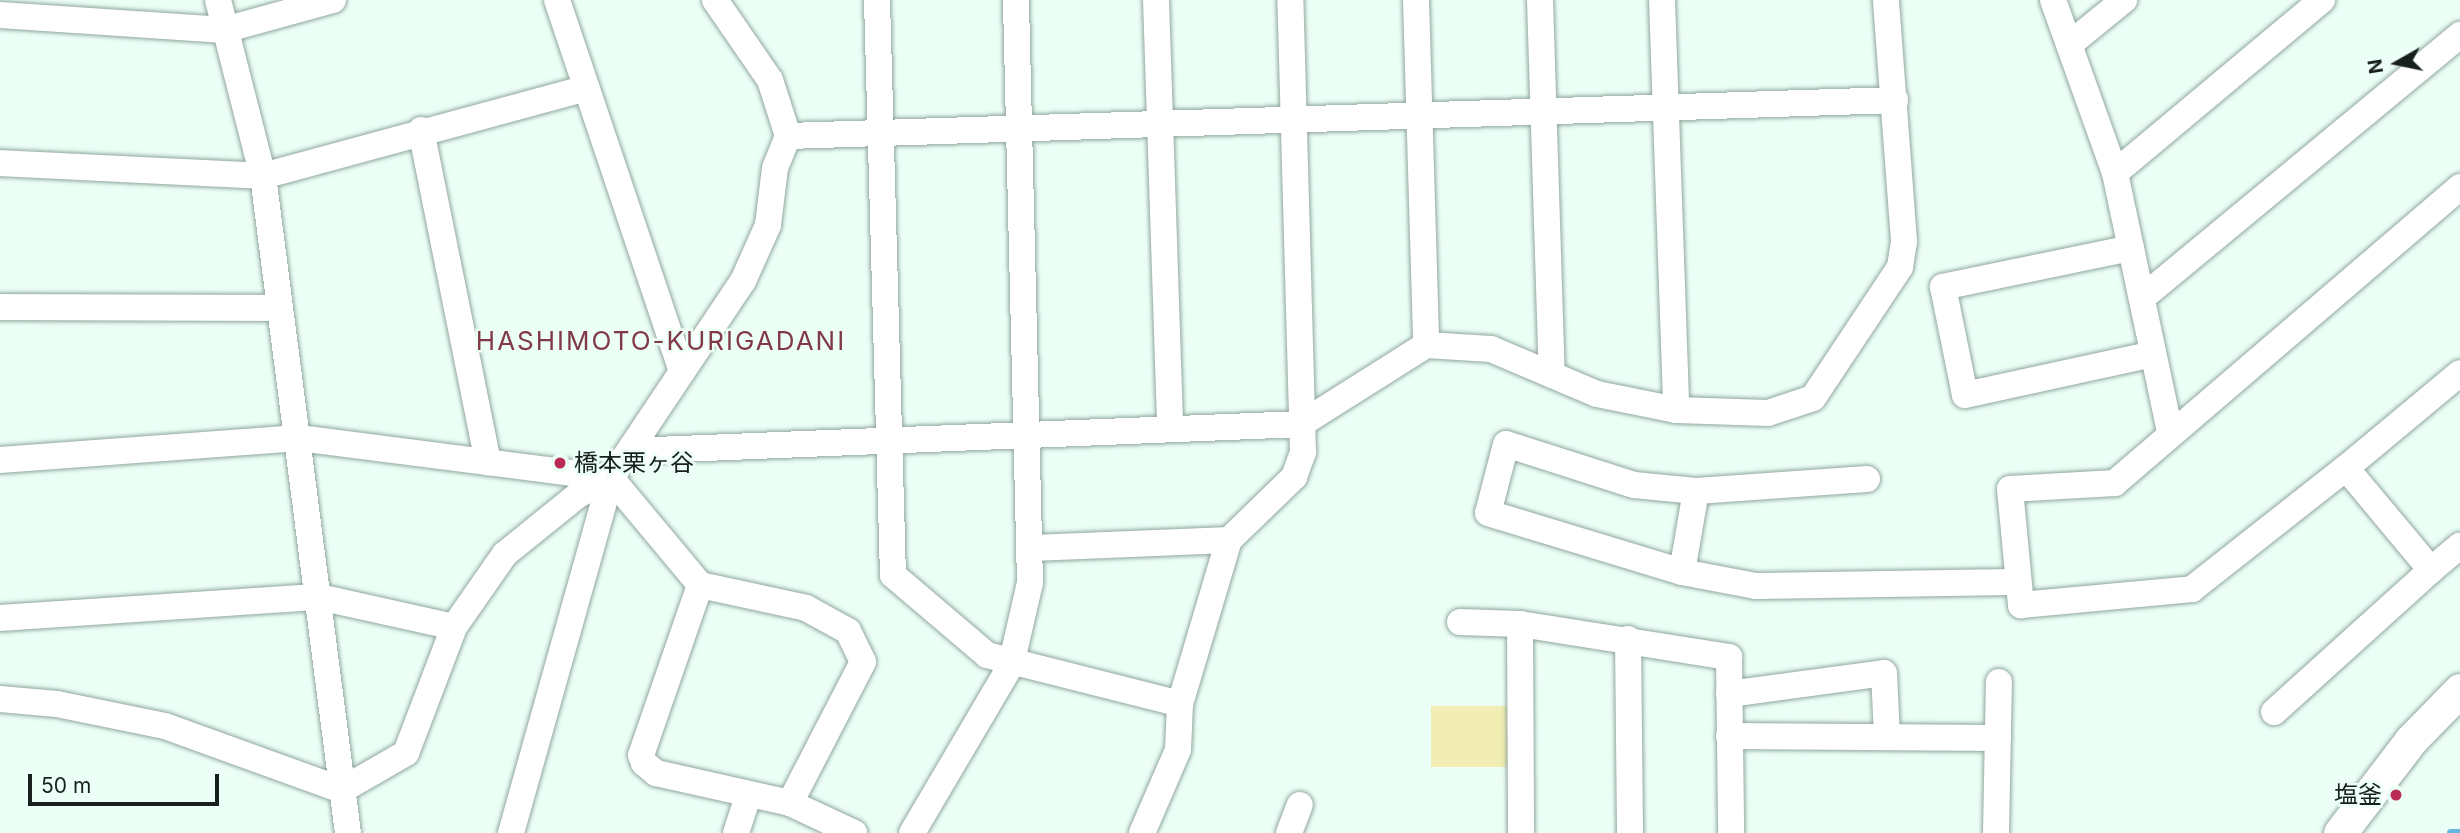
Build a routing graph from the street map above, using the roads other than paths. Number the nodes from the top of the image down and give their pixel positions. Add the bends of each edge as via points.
1 (218, 0) edge
2 (333, 0) edge
3 (558, 0) edge
4 (715, 0) edge
5 (877, 0) edge
6 (1016, 0) edge
7 (1156, 0) edge
8 (1290, 0) edge
9 (1416, 0) edge
10 (1539, 0) edge
11 (1662, 0) edge
12 (1886, 0) edge
13 (2053, 0) edge
14 (2124, 0) edge
15 (2322, 0) edge
16 (0, 15) edge
17 (224, 30) junction
18 (2460, 35) edge
19 (2070, 44) junction
20 (586, 88) junction
21 (1895, 100) junction
22 (1666, 108) junction
23 (1543, 112) junction
24 (1419, 116) junction
25 (1293, 120) junction
26 (1160, 124) junction
27 (1020, 129) junction
28 (421, 130) junction
29 (881, 133) junction
30 (788, 136) junction
31 (0, 163) edge
32 (2115, 173) junction
33 (263, 176) junction
34 (2460, 187) edge
35 (2131, 248) junction
36 (2142, 298) junction
37 (0, 307) edge
38 (277, 308) junction
39 (1426, 345) junction
40 (2153, 354) junction
41 (682, 372) junction
42 (2460, 373) edge
43 (1552, 375) junction
44 (1676, 410) junction
45 (1301, 424) junction
46 (1170, 429) junction
47 (2170, 432) junction
48 (1029, 435) junction
49 (299, 438) junction
50 (890, 440) junction
51 (630, 451) junction
52 (0, 460) edge
53 (488, 462) junction
54 (2346, 468) junction
55 (611, 478) junction
56 (1867, 479) dead end
57 (1696, 491) junction
58 (1228, 540) junction
59 (2460, 546) edge
60 (1033, 548) junction
61 (2431, 570) junction
62 (1682, 572) junction
63 (2014, 582) junction
64 (699, 585) junction
65 (319, 597) junction
66 (0, 618) edge
67 (1460, 622) dead end
68 (1520, 624) junction
69 (454, 627) junction
70 (1628, 639) junction
71 (1011, 665) junction
72 (1999, 682) dead end
73 (1729, 694) junction
74 (0, 699) edge
75 (2456, 701) edge
76 (1180, 704) junction
77 (2274, 712) dead end
78 (1729, 736) junction
79 (1887, 737) junction
80 (1998, 738) junction
81 (342, 790) junction
82 (748, 796) junction
83 (790, 803) junction
84 (1300, 805) dead end
85 (348, 833) edge
86 (511, 833) edge
87 (736, 833) edge
88 (854, 833) edge
89 (912, 833) edge
90 (1142, 833) edge
91 (1289, 833) edge
92 (1521, 833) edge
93 (1630, 833) edge
94 (1731, 833) edge
95 (1996, 833) edge
96 (2340, 833) edge

1 - 17 street
2 - 17 street
3 - 20 street
4 - 30 street via 770,80
5 - 29 street
6 - 27 street
7 - 26 street
8 - 25 street
9 - 24 street
10 - 23 street
11 - 22 street
12 - 21 street
13 - 19 street
14 - 19 street
15 - 32 street
16 - 17 street
17 - 33 street
18 - 36 street
19 - 32 street
20 - 28 street
20 - 41 street
21 - 22 street
21 - 44 street via 1900,267 1844,358 1813,398 1768,413
22 - 23 street
22 - 44 street
23 - 24 street
23 - 43 street
24 - 25 street
24 - 39 street
25 - 26 street
25 - 45 street
26 - 27 street
26 - 46 street
27 - 29 street
27 - 48 street
28 - 33 street
28 - 53 street
29 - 30 street
29 - 50 street
30 - 41 street via 775,168 768,225 743,281
31 - 33 street
32 - 35 street
33 - 38 street
34 - 47 street
35 - 36 street
35 - 40 street via 1944,287 1965,395
36 - 40 street
37 - 38 street
38 - 49 street
39 - 43 street via 1491,349
39 - 45 street
40 - 47 street
41 - 51 street
42 - 54 street
43 - 44 street via 1597,394
45 - 46 street
45 - 58 street via 1303,452 1294,477
46 - 48 street
47 - 63 street via 2115,483 2010,489
48 - 50 street
48 - 60 street
49 - 52 street
49 - 53 street
49 - 65 street
50 - 51 street
50 - 71 street via 893,575 987,655
51 - 55 street
53 - 55 street
54 - 61 street
54 - 63 street via 2192,589 2021,605
55 - 64 street
55 - 69 street via 578,495 505,554
55 - 86 street
56 - 57 street
57 - 62 street
57 - 62 street via 1634,485 1506,443 1488,513
58 - 60 street
58 - 76 street
59 - 61 street
60 - 71 street
61 - 77 street
62 - 63 street via 1756,586
64 - 82 street via 641,755 656,773
64 - 83 street via 806,608 848,631 863,662
65 - 66 street
65 - 69 street
65 - 81 street
67 - 68 street
68 - 70 street
68 - 92 street
69 - 81 street via 406,753
70 - 73 street via 1728,657
70 - 93 street
71 - 76 street
71 - 89 street
72 - 80 street
73 - 78 street
73 - 79 street via 1884,674
74 - 81 street via 57,704 165,726
75 - 96 street
76 - 90 street via 1178,750
78 - 79 street
78 - 94 street
79 - 80 street
80 - 95 street
81 - 85 street
82 - 83 street
82 - 87 street
83 - 88 street
84 - 91 street

